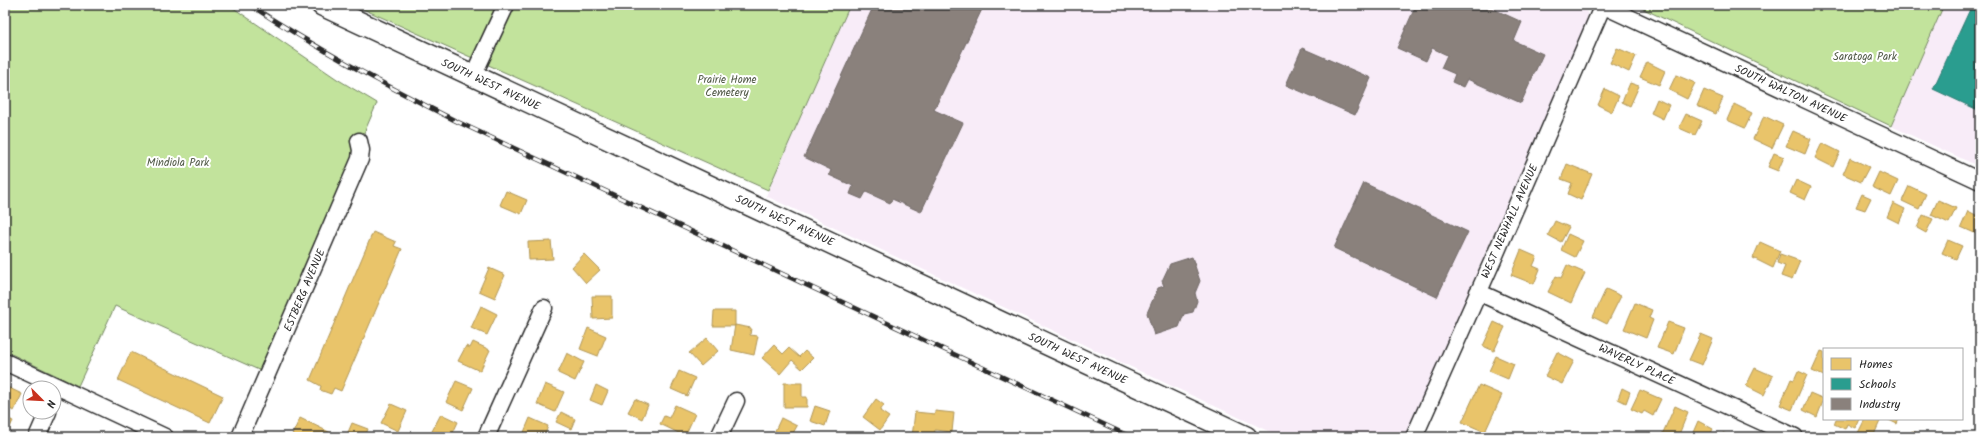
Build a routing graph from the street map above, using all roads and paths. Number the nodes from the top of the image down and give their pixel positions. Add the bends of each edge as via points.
1 (322, 5) edge
2 (506, 5) edge
3 (1603, 5) edge
4 (473, 76) junction
5 (359, 141) dead end
6 (1980, 181) edge
7 (1478, 292) junction
8 (544, 308) dead end
9 (5, 362) edge
10 (36, 380) edge
11 (62, 394) edge
12 (736, 401) dead end
13 (44, 420) edge
14 (37, 437) edge
15 (166, 437) edge
16 (240, 437) edge
17 (486, 437) edge
18 (719, 437) edge
19 (1246, 437) edge
20 (1414, 437) edge
21 (1795, 437) edge

1 - 4 street, SOUTH WEST AVENUE
2 - 4 street
3 - 6 street, SOUTH WALTON AVENUE
3 - 7 street, WEST NEWHALL AVENUE
4 - 19 street, SOUTH WEST AVENUE
5 - 16 street, ESTBERG AVENUE via 360,159
7 - 20 street, WEST NEWHALL AVENUE
7 - 21 street, WAVERLY PLACE
8 - 17 street
9 - 10 street
11 - 15 street
12 - 18 street
13 - 14 street

